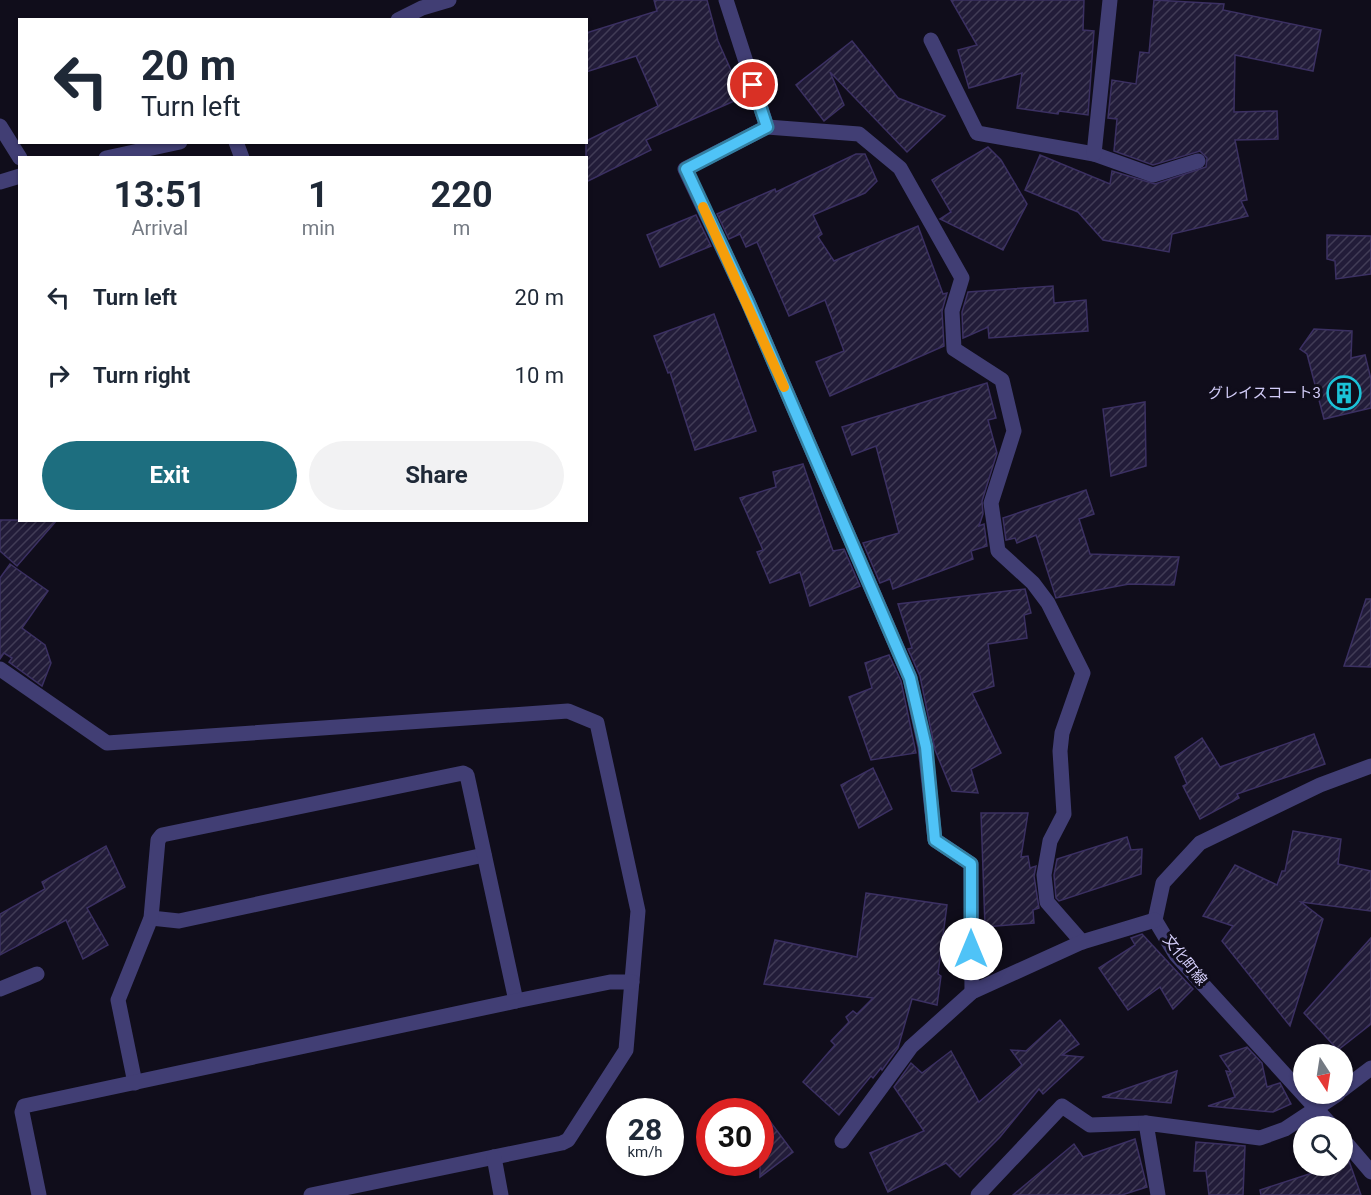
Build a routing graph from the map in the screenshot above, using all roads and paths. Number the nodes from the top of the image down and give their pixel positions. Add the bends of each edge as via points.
1 (449, 0) edge
2 (726, 0) edge
3 (1110, 0) edge
4 (411, 6) edge
5 (400, 18) edge
6 (931, 40) dead end
7 (0, 126) edge
8 (767, 127) junction
9 (171, 144) edge
10 (1094, 154) junction
11 (19, 156) edge
12 (115, 156) edge
13 (1198, 161) dead end
14 (18, 177) edge
15 (0, 182) edge
16 (0, 669) edge
17 (1371, 766) edge
18 (484, 855) junction
19 (151, 918) junction
20 (1155, 920) junction
21 (1082, 942) junction
22 (37, 974) dead end
23 (632, 982) junction
24 (0, 989) edge
25 (972, 992) junction
26 (516, 1001) junction
27 (1371, 1068) edge
28 (1353, 1082) edge
29 (135, 1083) junction
30 (1323, 1104) edge
31 (1316, 1109) junction
32 (1323, 1116) edge
33 (1146, 1123) junction
34 (842, 1141) dead end
35 (1353, 1151) edge
36 (494, 1157) junction
37 (1371, 1172) edge
38 (39, 1195) edge
39 (311, 1195) edge
40 (501, 1195) edge
41 (978, 1195) edge
42 (1158, 1195) edge

1 - 4 street
2 - 8 street
3 - 10 street
4 - 5 street
6 - 10 street via 977,134
7 - 11 street
8 - 21 street via 859,134 900,168 962,278 952,311 954,349 1002,380 1014,431 991,503 998,551 1034,583 1048,603 1083,673 1062,733 1064,814 1050,841 1044,875 1047,902
8 - 25 street via 686,169 748,302 910,678 926,747 935,840 971,864
9 - 12 street
10 - 13 street via 1153,175
14 - 15 street
16 - 23 street via 107,743 568,711 597,723 638,911
17 - 20 street, 文化町線 via 1320,785 1200,843 1163,883
18 - 19 street via 179,921
18 - 19 street via 464,773 162,835 158,840
18 - 26 street
19 - 29 street via 118,1000
20 - 21 street
20 - 31 street, 文化町線 via 1176,955
21 - 25 street
22 - 24 street
23 - 26 street via 610,982
23 - 36 street via 626,1050 567,1140
25 - 34 street via 911,1047
26 - 29 street
27 - 28 street
29 - 38 street via 24,1106
30 - 31 street
31 - 32 street, 文化町線
31 - 33 street via 1285,1129 1260,1138
33 - 41 street via 1090,1125 1062,1106
33 - 42 street
35 - 37 street
36 - 39 street
36 - 40 street

